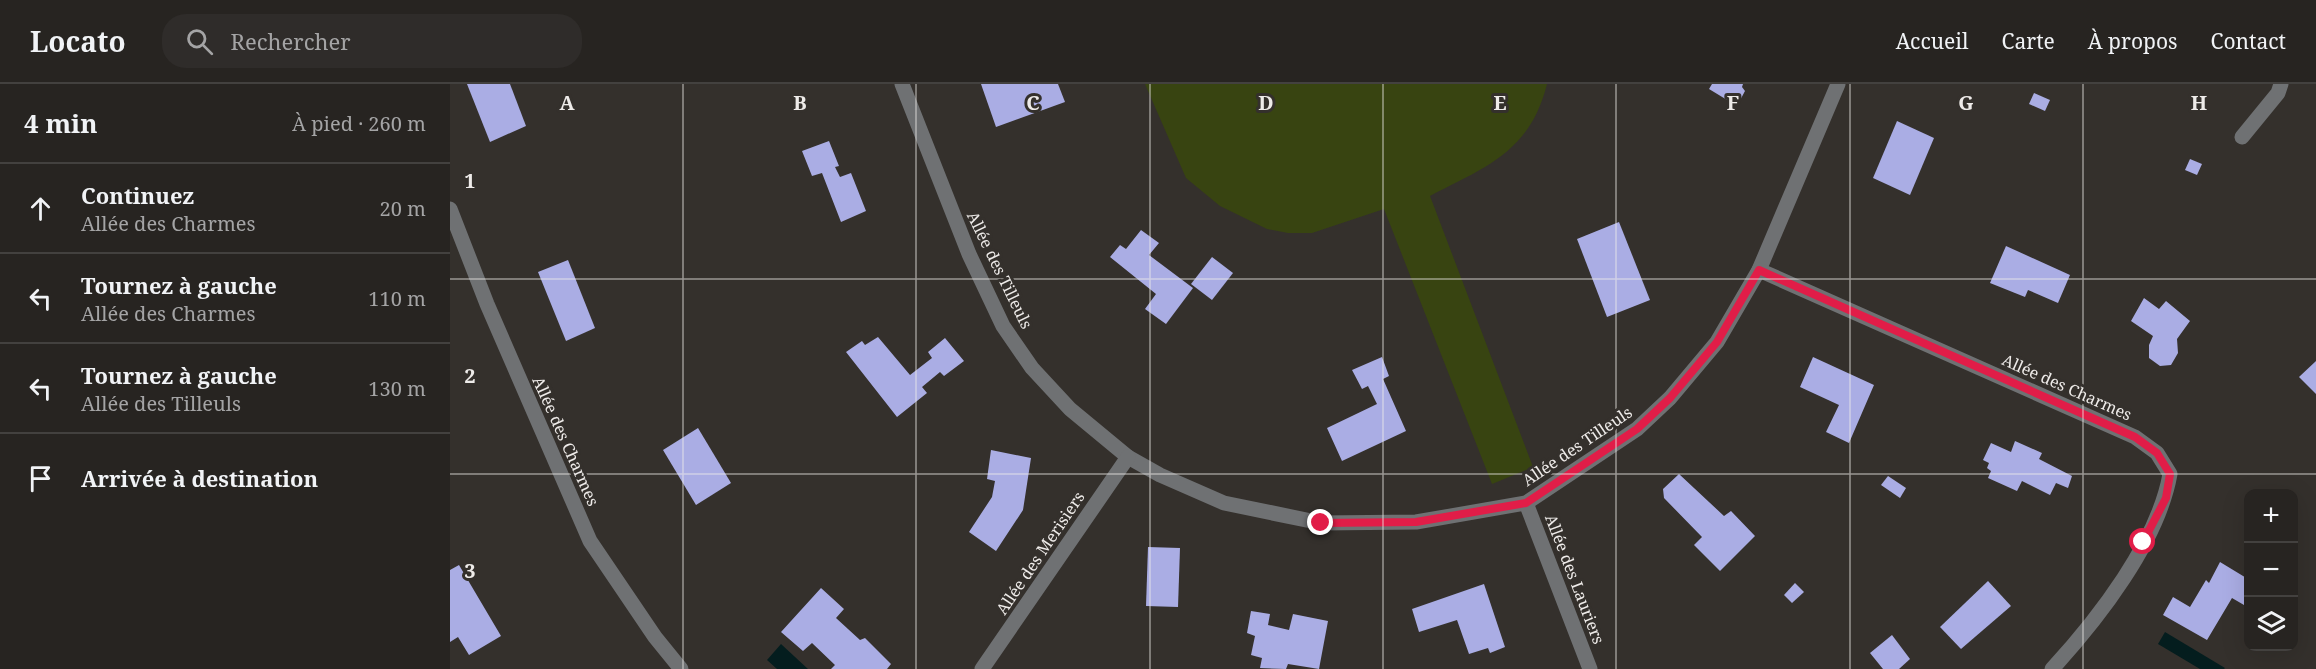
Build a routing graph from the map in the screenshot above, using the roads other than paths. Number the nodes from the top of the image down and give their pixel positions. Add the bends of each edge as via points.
1 (902, 84) edge
2 (1838, 84) edge
3 (2281, 84) edge
4 (2242, 137) dead end
5 (450, 209) edge
6 (1759, 270) junction
7 (1128, 457) junction
8 (1526, 503) junction
9 (681, 669) edge
10 (982, 669) edge
11 (1590, 669) edge
12 (2052, 669) edge

1 - 7 street, Allée des Tilleuls via 969,254 1003,326 1032,368 1070,409
2 - 6 street, Allée des Tilleuls
3 - 4 street
5 - 9 street, Allée des Charmes via 590,541
6 - 8 street, Allée des Tilleuls via 1717,342 1670,398 1637,429
6 - 12 street, Allée des Charmes via 2135,437 2157,453 2170,474 2166,498 2120,581
7 - 8 street, Allée des Tilleuls via 1224,503 1321,523 1416,522
7 - 10 street, Allée des Merisiers
8 - 11 street, Allée des Lauriers

